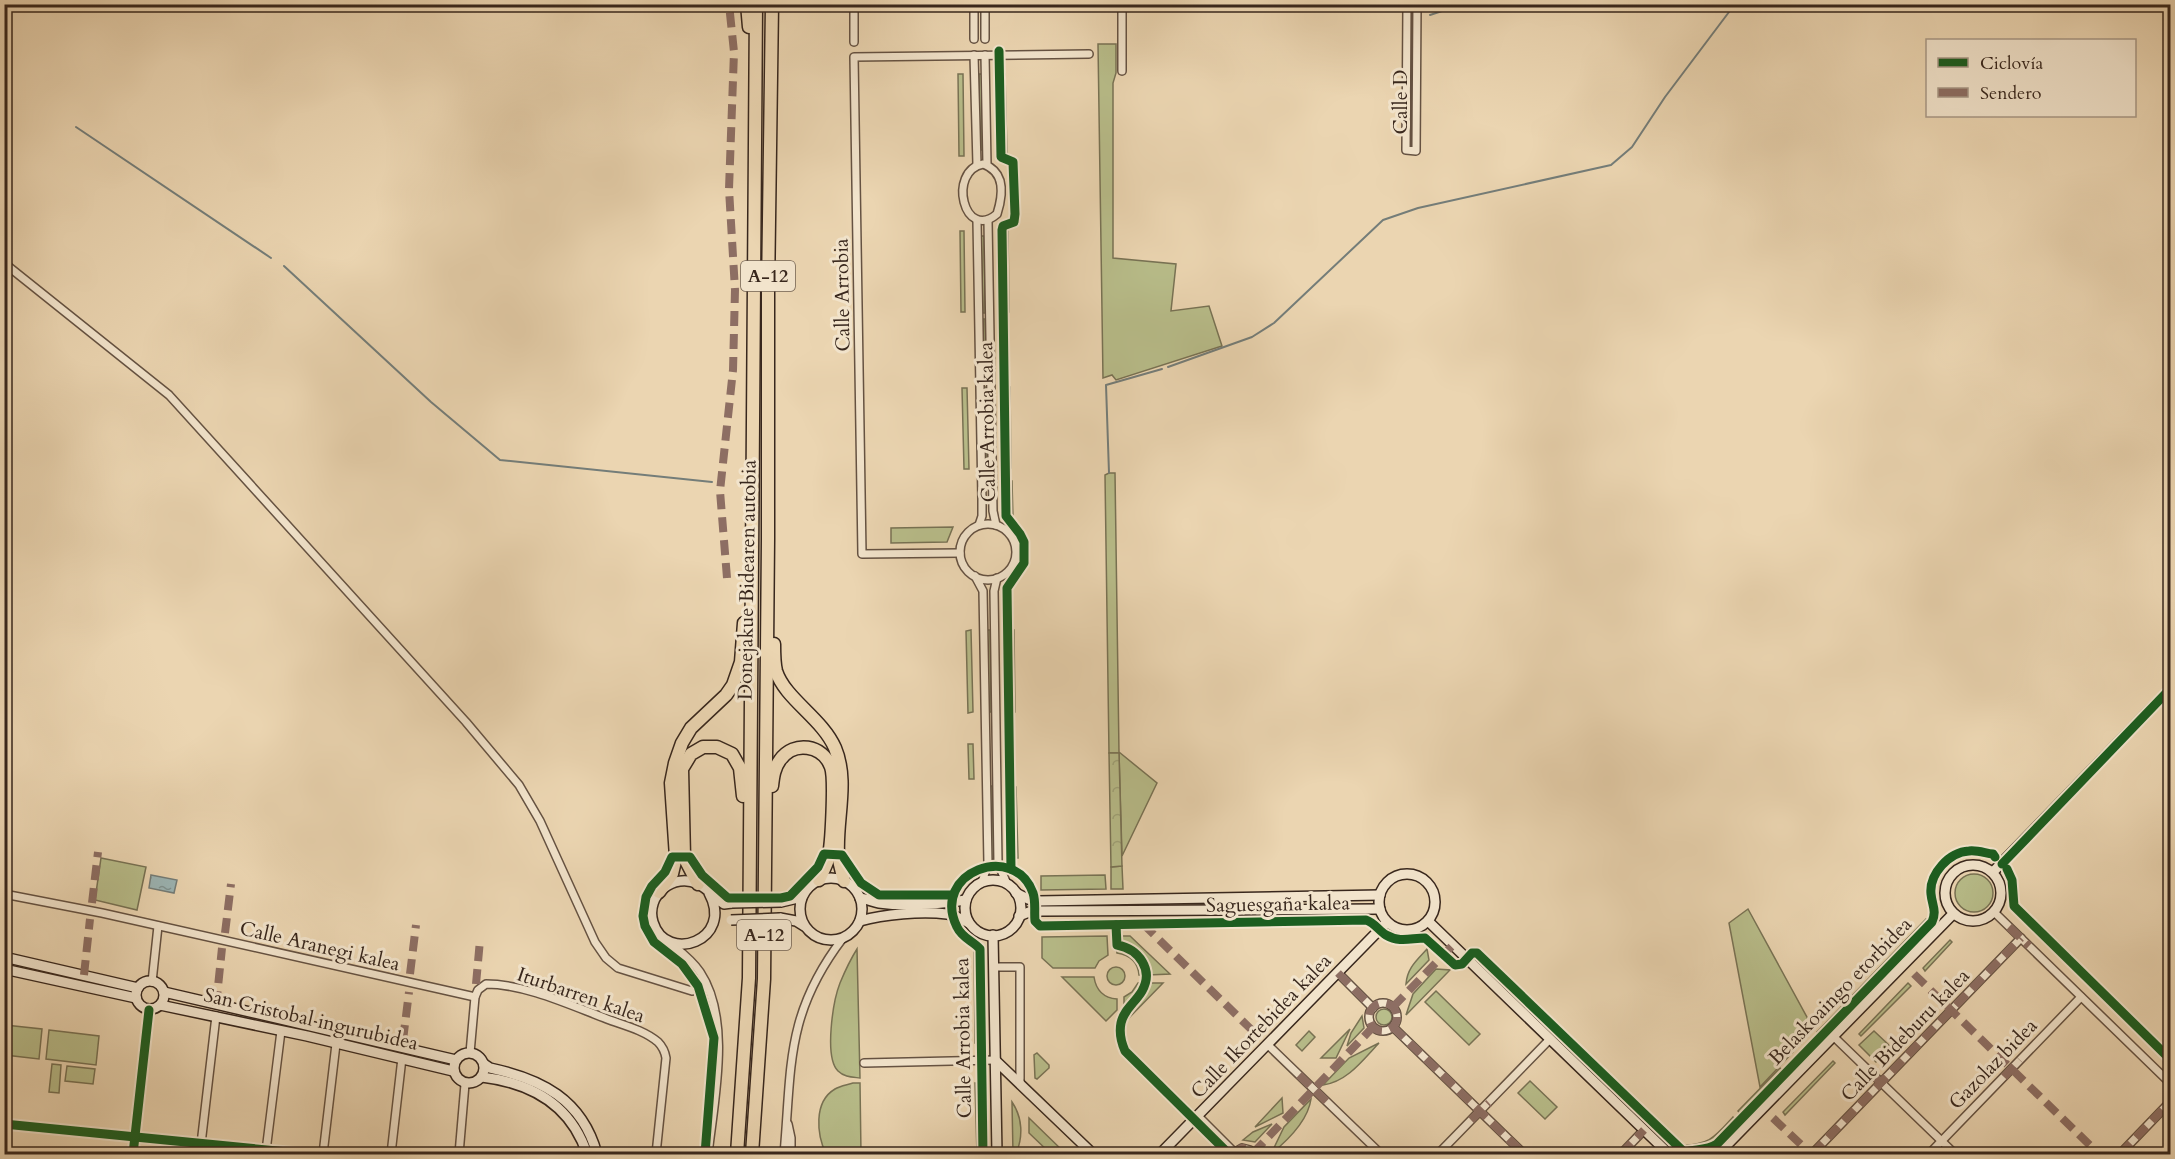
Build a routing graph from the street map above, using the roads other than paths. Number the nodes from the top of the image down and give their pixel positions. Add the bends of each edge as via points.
1 (747, 4) edge
2 (756, 4) edge
3 (772, 4) edge
4 (781, 4) edge
5 (854, 4) edge
6 (974, 4) edge
7 (985, 4) edge
8 (1122, 4) edge
9 (1407, 4) edge
10 (1417, 4) edge
11 (974, 39) dead end
12 (984, 39) dead end
13 (854, 42) dead end
14 (1089, 54) dead end
15 (974, 55) junction
16 (985, 55) junction
17 (1122, 71) dead end
18 (771, 81) junction
19 (977, 165) junction
20 (987, 165) junction
21 (755, 185) junction
22 (977, 221) junction
23 (988, 221) junction
24 (4, 262) edge
25 (979, 525) junction
26 (996, 525) junction
27 (768, 539) junction
28 (960, 553) junction
29 (753, 556) junction
30 (975, 576) junction
31 (997, 578) junction
32 (2170, 690) edge
33 (749, 850) junction
34 (1993, 872) junction
35 (765, 874) junction
36 (819, 880) junction
37 (844, 881) junction
38 (982, 882) junction
39 (698, 884) junction
40 (1007, 884) junction
41 (659, 892) junction
42 (709, 893) junction
43 (1016, 893) junction
44 (4, 894) edge
45 (1380, 895) junction
46 (802, 897) junction
47 (860, 898) junction
48 (966, 900) junction
49 (1380, 909) junction
50 (1994, 912) junction
51 (1953, 914) junction
52 (1019, 916) junction
53 (714, 921) junction
54 (860, 921) junction
55 (1428, 921) junction
56 (1387, 922) junction
57 (971, 925) junction
58 (158, 926) junction
59 (804, 926) junction
60 (993, 935) junction
61 (843, 938) junction
62 (2021, 938) junction
63 (665, 939) junction
64 (4, 957) edge
65 (994, 967) junction
66 (4, 969) edge
67 (1338, 973) junction
68 (152, 982) junction
69 (138, 988) junction
70 (692, 991) dead end
71 (164, 992) junction
72 (2081, 997) junction
73 (136, 998) junction
74 (475, 998) junction
75 (160, 1005) junction
76 (1373, 1008) junction
77 (149, 1010) junction
78 (216, 1016) junction
79 (1393, 1027) junction
80 (281, 1030) junction
81 (1833, 1036) junction
82 (1550, 1039) junction
83 (336, 1044) junction
84 (1268, 1045) junction
85 (470, 1053) junction
86 (402, 1058) junction
87 (456, 1060) junction
88 (995, 1060) junction
89 (864, 1063) dead end
90 (484, 1064) junction
91 (453, 1071) junction
92 (482, 1077) junction
93 (1020, 1083) junction
94 (1881, 1083) junction
95 (2170, 1083) edge
96 (465, 1084) junction
97 (2170, 1102) edge
98 (1480, 1112) junction
99 (1198, 1116) junction
100 (786, 1117) junction
101 (4, 1124) edge
102 (1644, 1130) junction
103 (134, 1138) junction
104 (1941, 1141) junction
105 (201, 1144) junction
106 (266, 1151) junction
107 (1233, 1153) edge
108 (133, 1155) edge
109 (308, 1155) edge
110 (323, 1155) edge
111 (391, 1155) edge
112 (459, 1155) edge
113 (587, 1155) edge
114 (597, 1155) edge
115 (656, 1155) edge
116 (708, 1155) edge
117 (737, 1155) edge
118 (752, 1155) edge
119 (784, 1155) edge
120 (791, 1155) edge
121 (997, 1155) edge
122 (1093, 1155) edge
123 (1160, 1155) edge
124 (1254, 1155) edge
125 (1381, 1155) edge
126 (1438, 1155) edge
127 (1524, 1155) edge
128 (1620, 1155) edge
129 (1669, 1155) edge
130 (1718, 1155) edge
131 (1812, 1155) edge
132 (1929, 1155) edge
133 (1955, 1155) edge
134 (2120, 1155) edge

1 - 21 highway via 749,167
2 - 21 highway, Donejakue Bidearen autobia / A-12
3 - 18 highway, Donejakue Bidearen autobia / A-12
4 - 18 highway
5 - 13 street
6 - 11 street
7 - 12 street
8 - 17 street
9 - 10 street, Calle D via 1406,150 1416,151
14 - 16 street, Calle Arrobia
15 - 16 street, Calle Arrobia
15 - 19 street
15 - 28 street, Calle Arrobia via 854,57 862,554
16 - 20 street
18 - 27 highway, Donejakue Bidearen autobia / A-12
19 - 20 street
19 - 22 street via 969,172 963,192 966,208
20 - 23 street via 999,177 1002,194 997,214
21 - 29 highway, Donejakue Bidearen autobia / A-12
22 - 23 street
22 - 25 street via 982,499
23 - 26 street
24 - 70 street via 169,395 466,722 519,785 606,958 618,968
25 - 26 street
25 - 28 street via 965,536
26 - 31 street via 1010,536 1015,553 1010,568
27 - 35 highway, Donejakue Bidearen autobia / A-12
27 - 37 highway via 777,673 798,703 821,724 840,762 838,854
28 - 30 street via 967,571
29 - 33 highway, Donejakue Bidearen autobia / A-12
29 - 41 highway via 745,592 741,662 733,685 691,728 675,763 671,783 676,857 672,874
30 - 31 street
30 - 38 street via 983,603 988,864
31 - 40 street via 994,591 998,863
32 - 34 street
33 - 39 highway via 740,768 732,754 717,747 703,747 691,754 682,769 684,857
33 - 117 highway, Donejakue Bidearen autobia / A-12 via 749,978
34 - 50 street via 2001,890
34 - 51 street via 1969,864 1956,869 1947,882 1945,897
35 - 36 highway via 772,841 773,774 789,751 810,747 822,753 831,768 833,788 829,858
35 - 118 highway, Donejakue Bidearen autobia / A-12 via 764,979
36 - 37 street
36 - 46 street
37 - 47 street
38 - 40 street
38 - 48 street
39 - 41 street via 677,881
39 - 42 street
40 - 43 street
41 - 63 street via 651,912
42 - 46 street, bridge via 724,904 781,902
42 - 53 street via 714,901
43 - 45 street, Saguesgaña kalea via 1038,901
43 - 52 street
44 - 58 street, Calle Aranegi kalea
45 - 49 street
45 - 55 street via 1385,884 1398,875 1419,877 1434,896 1434,909
46 - 59 street via 800,916
47 - 48 street via 891,904
47 - 54 street
48 - 57 street
49 - 52 street, Saguesgaña kalea via 1042,911
49 - 56 street
50 - 51 street via 1978,921
50 - 62 street
51 - 81 street, Belaskoaingo etorbidea
52 - 60 street via 1009,930
53 - 59 street, bridge via 780,918
53 - 63 street via 703,938 694,942
54 - 57 street via 891,915 946,914
54 - 61 street
55 - 56 street via 1406,930
55 - 82 street
56 - 67 street, Calle Ikortebidea kalea
57 - 60 street
58 - 68 street
58 - 74 street, Calle Aranegi kalea
59 - 61 street via 817,938
60 - 65 street, Calle Arrobia kalea
61 - 100 street via 802,1009 789,1068
62 - 72 street
62 - 94 street, Calle Bideburu kalea
63 - 116 street via 698,969 715,1007 718,1047
64 - 69 street
65 - 88 street, Calle Arrobia kalea
65 - 93 street, Calle Arrobia kalea via 1020,967
66 - 73 street
67 - 76 street
67 - 84 street, Calle Ikortebidea kalea
68 - 69 street
68 - 71 street
69 - 73 street
71 - 75 street
71 - 87 street, San Cristobal ingurubidea
72 - 95 street
72 - 104 street, Gazolaz bidea
73 - 77 street via 139,1005
74 - 85 street
74 - 115 street, Iturbarren kalea via 486,984 508,986 553,998 643,1032 658,1042 664,1050 666,1066
75 - 77 street
75 - 78 street, San Cristobal ingurubidea
76 - 79 street via 1369,1020 1373,1027 1381,1031
76 - 79 street via 1380,1003 1393,1007 1397,1019
77 - 103 street
78 - 80 street, San Cristobal ingurubidea
78 - 105 street
79 - 98 street
80 - 83 street, San Cristobal ingurubidea
80 - 106 street
81 - 94 street
81 - 130 street, Belaskoaingo etorbidea
82 - 98 street
82 - 102 street
83 - 86 street, San Cristobal ingurubidea
83 - 110 street
84 - 99 street, Calle Ikortebidea kalea
84 - 125 street
85 - 87 street
85 - 90 street
86 - 91 street, San Cristobal ingurubidea
86 - 111 street
87 - 91 street
88 - 89 street
88 - 93 street
88 - 121 street, Calle Arrobia kalea
90 - 92 street
90 - 114 street via 535,1081 564,1099 585,1125
91 - 96 street
92 - 96 street
92 - 113 street via 525,1087 551,1101 576,1128
93 - 122 street
94 - 104 street
94 - 131 street, Calle Bideburu kalea
96 - 112 street
97 - 134 street
98 - 126 street
98 - 127 street
99 - 107 street
99 - 123 street, Calle Ikortebidea kalea
100 - 119 street
100 - 120 street
101 - 103 street
102 - 128 street
102 - 129 street
103 - 105 street
103 - 108 street
104 - 132 street, Gazolaz bidea
104 - 133 street
105 - 106 street
106 - 109 street
107 - 124 street via 1246,1148

